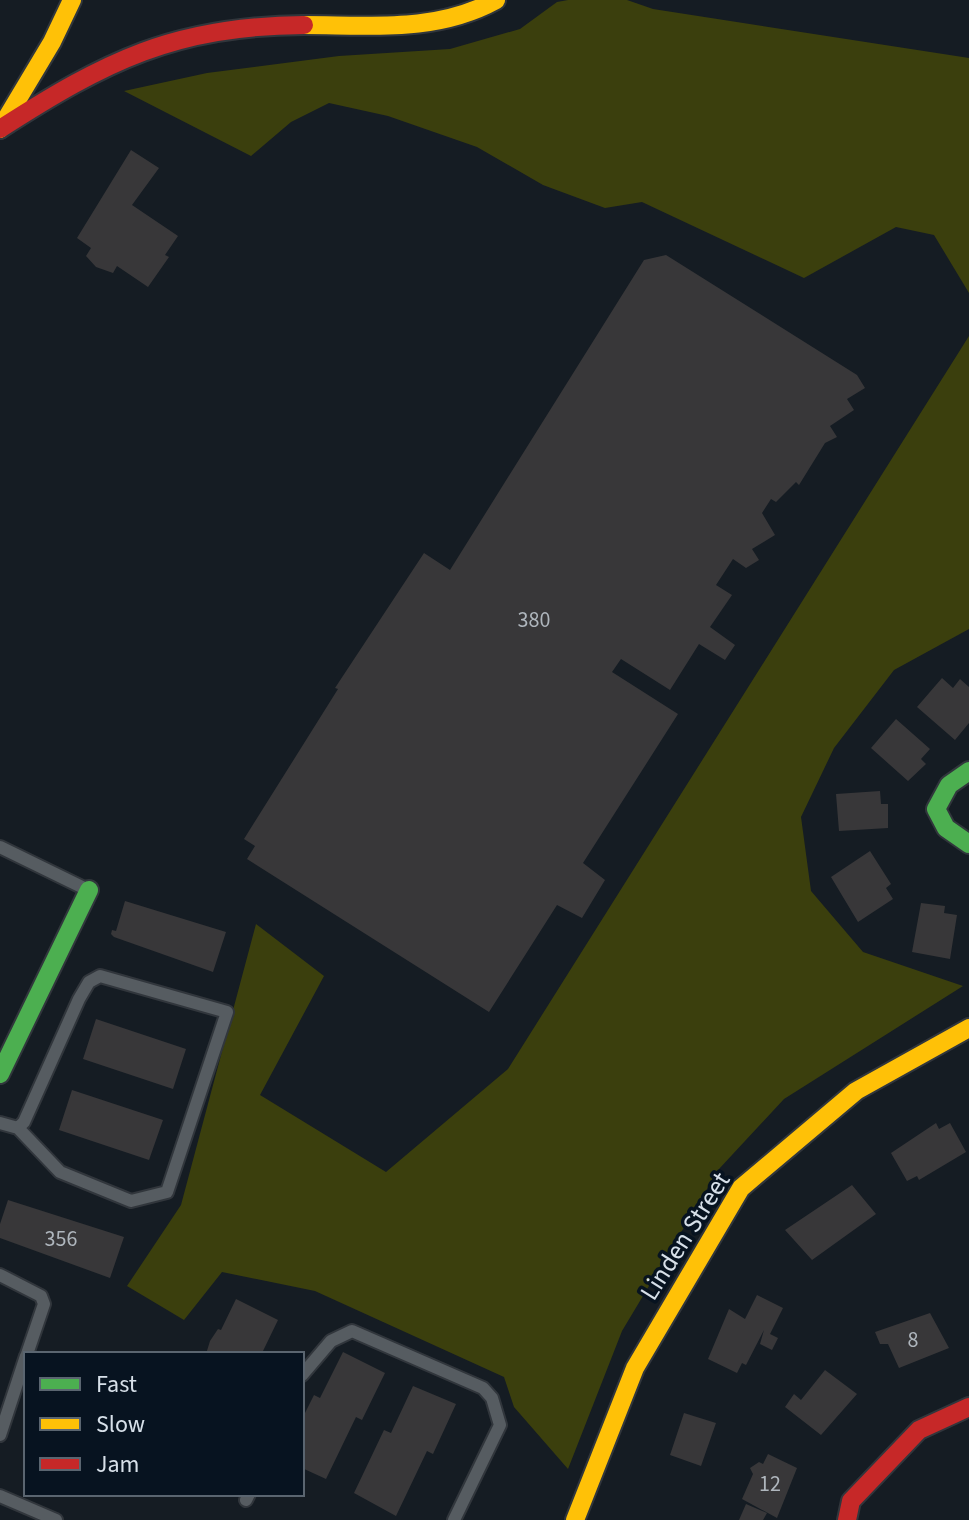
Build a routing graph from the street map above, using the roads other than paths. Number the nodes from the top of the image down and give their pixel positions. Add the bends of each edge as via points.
1 (72, 0) edge
2 (496, 0) edge
3 (0, 129) edge
4 (969, 771) edge
5 (969, 844) edge
6 (0, 847) edge
7 (89, 890) joint
8 (969, 1028) edge
9 (0, 1074) edge
10 (0, 1123) edge
11 (18, 1128) junction
12 (0, 1275) edge
13 (27, 1352) edge
14 (24, 1361) edge
15 (304, 1373) edge
16 (969, 1407) edge
17 (0, 1435) edge
18 (0, 1496) edge
19 (56, 1520) edge
20 (454, 1520) edge
21 (575, 1520) edge
22 (847, 1520) edge

1 - 3 main road
2 - 3 main road via 455,18 409,24 283,25 165,43 93,70
4 - 5 main road via 949,785 936,809 946,828
6 - 7 lane
7 - 9 main road
8 - 21 main road, Linden Street via 856,1091 741,1188 635,1368
10 - 11 lane
11 - 11 lane via 60,1172 131,1201 167,1192 227,1012 100,976 89,982
12 - 13 lane via 41,1296 44,1304
14 - 17 lane
15 - 20 lane via 331,1341 352,1331 483,1388 492,1398 500,1425
16 - 22 main road via 919,1430 851,1501
18 - 19 lane

